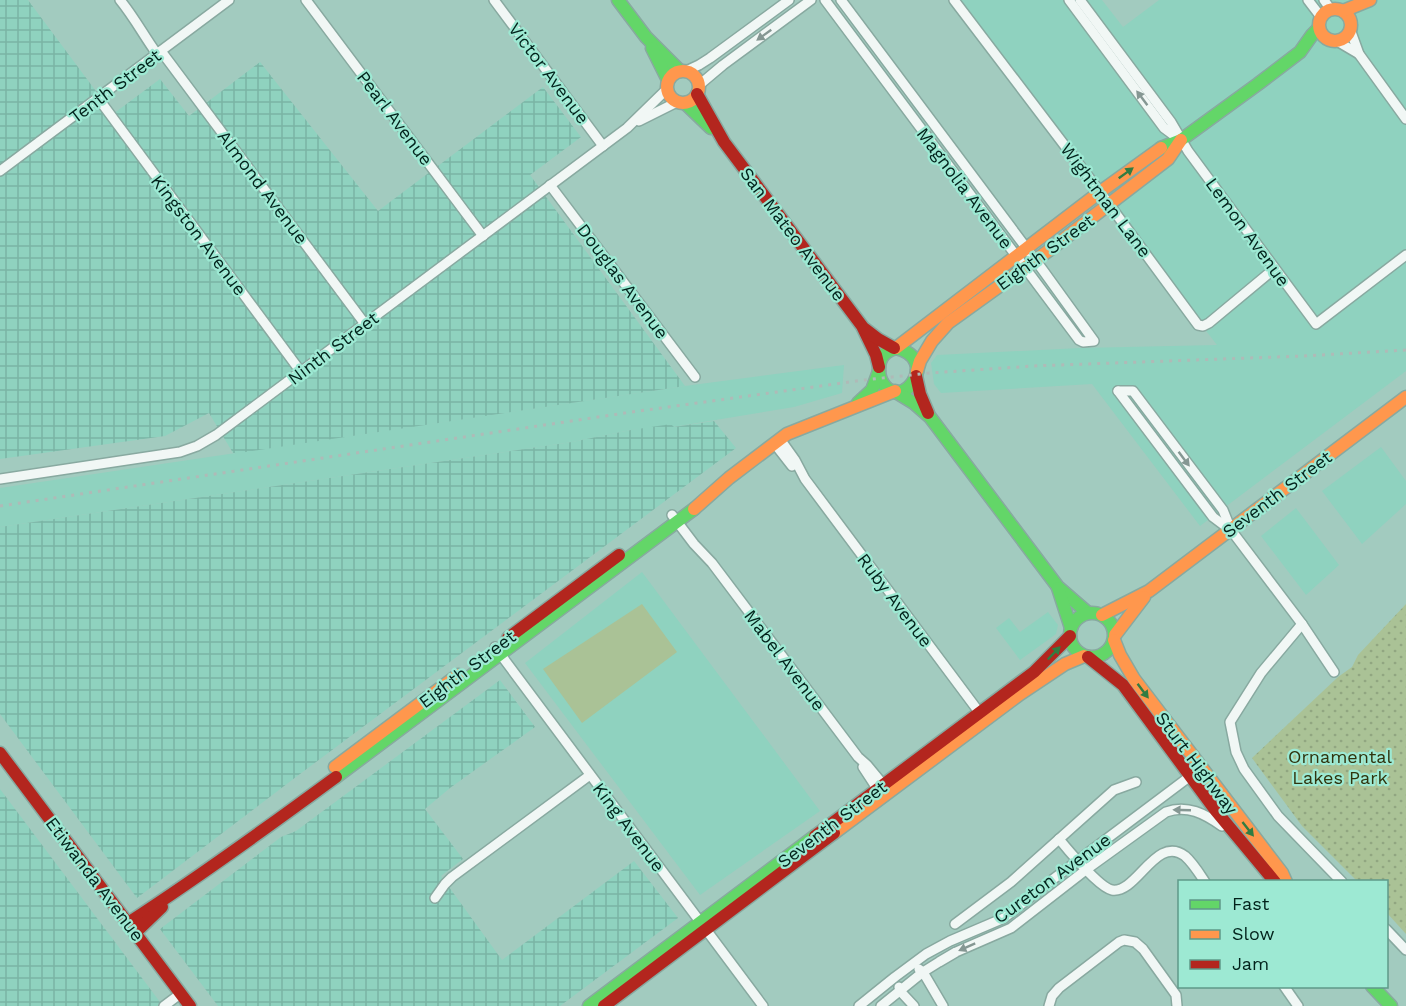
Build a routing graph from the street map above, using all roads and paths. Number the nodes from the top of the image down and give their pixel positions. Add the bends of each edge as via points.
1 (120, 0) edge
2 (229, 0) edge
3 (306, 0) edge
4 (494, 0) edge
5 (618, 0) edge
6 (789, 0) edge
7 (811, 0) edge
8 (825, 0) edge
9 (841, 0) edge
10 (954, 0) edge
11 (1069, 0) edge
12 (1080, 0) edge
13 (1308, 0) edge
14 (1367, 2) edge
15 (1328, 13) edge
16 (856, 20) junction
17 (1351, 26) junction
18 (846, 28) junction
19 (646, 37) junction
20 (1332, 40) junction
21 (874, 44) junction
22 (160, 51) junction
23 (864, 52) junction
24 (1300, 52) junction
25 (1359, 54) junction
26 (893, 70) junction
27 (683, 71) junction
28 (883, 77) junction
29 (668, 85) junction
30 (698, 90) junction
31 (911, 93) junction
32 (98, 98) junction
33 (900, 100) junction
34 (681, 102) junction
35 (928, 117) junction
36 (1406, 119) edge
37 (918, 124) junction
38 (627, 128) junction
39 (1181, 140) junction
40 (947, 141) junction
41 (724, 142) junction
42 (603, 146) junction
43 (937, 149) junction
44 (964, 165) junction
45 (0, 171) edge
46 (954, 172) junction
47 (550, 185) junction
48 (982, 189) junction
49 (1100, 192) junction
50 (972, 196) junction
51 (1110, 205) junction
52 (1000, 212) junction
53 (989, 220) junction
54 (483, 236) junction
55 (1022, 253) junction
56 (1406, 255) edge
57 (1030, 264) junction
58 (1274, 270) junction
59 (1061, 295) junction
60 (1051, 303) junction
61 (957, 308) junction
62 (1080, 320) junction
63 (365, 324) junction
64 (862, 326) junction
65 (1070, 328) junction
66 (895, 348) junction
67 (879, 369) junction
68 (301, 372) junction
69 (917, 373) junction
70 (695, 377) dead end
71 (895, 392) junction
72 (1406, 398) edge
73 (853, 407) junction
74 (930, 417) junction
75 (1171, 440) junction
76 (777, 441) junction
77 (1161, 448) junction
78 (0, 479) edge
79 (677, 517) junction
80 (1230, 530) junction
81 (1058, 587) junction
82 (1149, 591) junction
83 (1088, 613) junction
84 (1102, 615) junction
85 (1302, 624) junction
86 (1071, 632) junction
87 (1115, 638) junction
88 (498, 650) junction
89 (1086, 657) junction
90 (1334, 672) dead end
91 (982, 716) junction
92 (0, 753) edge
93 (590, 775) junction
94 (1190, 777) junction
95 (1136, 782) dead end
96 (1214, 785) junction
97 (883, 791) junction
98 (1234, 834) junction
99 (1059, 839) junction
100 (1078, 861) junction
101 (1087, 869) junction
102 (1203, 880) edge
103 (1273, 880) edge
104 (1285, 880) edge
105 (1340, 880) edge
106 (435, 898) dead end
107 (955, 924) dead end
108 (703, 926) junction
109 (131, 928) junction
110 (1388, 931) edge
111 (1406, 950) edge
112 (913, 963) junction
113 (923, 972) junction
114 (894, 977) junction
115 (1285, 988) edge
116 (1373, 988) edge
117 (900, 991) junction
118 (180, 994) junction
119 (164, 1006) edge
120 (190, 1006) edge
121 (589, 1006) edge
122 (604, 1006) edge
123 (762, 1006) edge
124 (859, 1006) edge
125 (881, 1006) edge
126 (914, 1006) edge
127 (943, 1006) edge
128 (1048, 1006) edge
129 (1177, 1006) edge
130 (1298, 1006) edge
131 (1391, 1006) edge

1 - 22 street, Almond Avenue via 144,36
2 - 22 street, Tenth Street
3 - 54 street, Pearl Avenue
4 - 42 street, Victor Avenue
5 - 19 main road
6 - 27 street via 710,58
7 -> 30 street via 723,65
8 - 18 street, Magnolia Avenue
9 - 16 street, Magnolia Avenue
10 - 49 street, Wightman Lane
39 -> 11 street, Lemon Avenue via 1164,128
12 - 39 street, Lemon Avenue
13 - 15 street
14 - 15 main road
14 - 17 main road
15 - 17 main road via 1349,18
15 - 20 main road via 1321,33
15 - 24 main road, Eighth Street
16 - 18 street
16 - 21 street, Magnolia Avenue
17 - 20 main road via 1346,37
17 - 25 street
18 - 23 street, Magnolia Avenue
19 - 27 main road
19 - 29 main road
20 - 24 main road, Eighth Street
20 - 25 street
21 - 23 street
21 - 26 street, Magnolia Avenue
22 - 32 street, Tenth Street
22 - 63 street, Almond Avenue
23 - 28 street, Magnolia Avenue
24 - 39 main road, Eighth Street
25 - 36 street
26 - 28 street
26 - 31 street, Magnolia Avenue
27 - 29 main road via 671,76
27 - 30 main road via 695,76
28 - 33 street, Magnolia Avenue
29 - 34 main road via 672,99
29 - 38 street, Ninth Street
30 - 34 main road via 690,101
30 - 41 main road, San Mateo Avenue
31 - 33 street
31 - 35 street, Magnolia Avenue
32 - 45 street, Tenth Street
32 - 68 street, Kingston Avenue
33 - 37 street, Magnolia Avenue
34 - 38 street, Ninth Street
34 - 41 main road, San Mateo Avenue
35 - 37 street
35 - 40 street, Magnolia Avenue
37 - 43 street, Magnolia Avenue
38 - 42 street, Ninth Street
49 -> 39 main road, Eighth Street via 1160,148
39 - 51 main road, Eighth Street via 1168,159
39 - 58 street, Lemon Avenue
40 - 43 street
40 - 44 street, Magnolia Avenue
41 - 64 main road, San Mateo Avenue
42 - 47 street, Ninth Street
43 - 46 street, Magnolia Avenue
44 - 46 street
44 - 48 street, Magnolia Avenue
46 - 50 street, Magnolia Avenue
47 - 54 street, Ninth Street
47 - 70 street, Douglas Avenue
48 - 50 street
48 - 52 street, Magnolia Avenue
49 - 51 street, Wightman Lane
49 - 55 main road, Eighth Street
50 - 53 street, Magnolia Avenue
51 - 57 main road, Eighth Street
51 - 58 street, Wightman Lane via 1198,325 1209,323
52 - 53 street
52 - 55 street, Magnolia Avenue
53 - 55 street, Magnolia Avenue
54 - 63 street, Ninth Street
55 - 57 street, Magnolia Avenue
55 - 61 main road, Eighth Street
56 - 58 street, Lemon Avenue via 1316,324
57 - 59 street, Magnolia Avenue
57 - 60 street, Magnolia Avenue
57 - 61 main road, Eighth Street
59 - 60 street
59 - 62 street, Magnolia Avenue
60 - 65 street, Magnolia Avenue
61 - 66 main road, Eighth Street
61 - 69 main road, Eighth Street via 935,335
62 - 65 street
62 - 65 street, Magnolia Avenue via 1094,341 1081,342
63 - 68 street, Ninth Street
64 - 66 main road, San Mateo Avenue
64 - 67 main road, San Mateo Avenue
66 - 67 main road via 882,357
66 - 69 main road via 912,355
67 - 71 main road via 885,385
67 - 73 main road, Eighth Street via 872,390
68 - 78 street, Ninth Street via 197,446 180,452
69 - 71 main road via 908,388
69 - 74 main road via 920,394
71 - 73 main road, Eighth Street
71 - 74 main road
72 - 80 main road, Seventh Street
73 - 76 main road, Eighth Street
74 - 81 main road
75 - 77 street
75 - 77 street via 1133,391 1118,391
75 -> 80 street via 1223,510
76 - 79 main road, Eighth Street via 701,494
76 - 91 street, Ruby Avenue via 790,464
77 - 80 street via 1214,517
79 - 88 main road, Eighth Street
79 - 97 street, Mabel Avenue via 698,539
80 - 82 main road, Seventh Street
80 - 85 street
81 - 83 main road
81 - 86 main road
82 - 84 main road, Seventh Street
82 - 87 main road, Seventh Street
83 - 84 main road
83 - 86 main road via 1075,621
84 - 87 main road via 1113,628
85 - 90 street
85 - 105 street via 1261,673 1230,722 1239,761 1249,777 1278,816
86 - 89 main road via 1073,647
91 -> 86 main road, Seventh Street via 1045,662
87 - 89 main road via 1106,653
87 -> 96 main road, Sturt Highway via 1119,655 1134,679
88 - 93 street, King Avenue
88 - 109 main road, Eighth Street via 258,826
89 - 91 main road, Seventh Street via 1065,664
89 - 94 main road, Sturt Highway via 1123,685
91 - 97 main road, Seventh Street
92 - 109 main road, Etiwanda Avenue
93 - 106 street via 452,877
93 - 108 street, King Avenue
94 - 96 street
94 - 98 main road, Sturt Highway
94 - 100 street, Cureton Avenue
95 - 99 street, Cureton Avenue via 1114,790
96 -> 104 main road, Sturt Highway
97 - 108 main road, Seventh Street
98 -> 101 street, Cureton Avenue via 1202,814 1173,809
98 - 103 main road, Sturt Highway
99 - 100 street
99 - 107 street, Cureton Avenue
100 - 101 street
100 - 112 street, Cureton Avenue via 1004,918 942,945
101 - 102 street via 1102,886 1117,890 1157,857 1176,852
101 -> 113 street, Cureton Avenue via 1011,928 948,956
108 - 121 main road, Seventh Street
108 - 122 main road, Seventh Street
108 - 123 street, King Avenue
109 - 118 main road, Etiwanda Avenue
110 - 111 street
112 - 113 street
112 - 114 street, Cureton Avenue
113 - 117 street, Cureton Avenue
113 - 127 street
114 - 117 street
114 - 124 street, Cureton Avenue
115 - 130 street
116 - 131 main road
117 - 125 street, Cureton Avenue
117 - 126 street
118 - 119 street
118 - 120 main road, Etiwanda Avenue
128 - 129 street via 1059,988 1119,942 1130,940 1143,949 1163,976 1176,995

